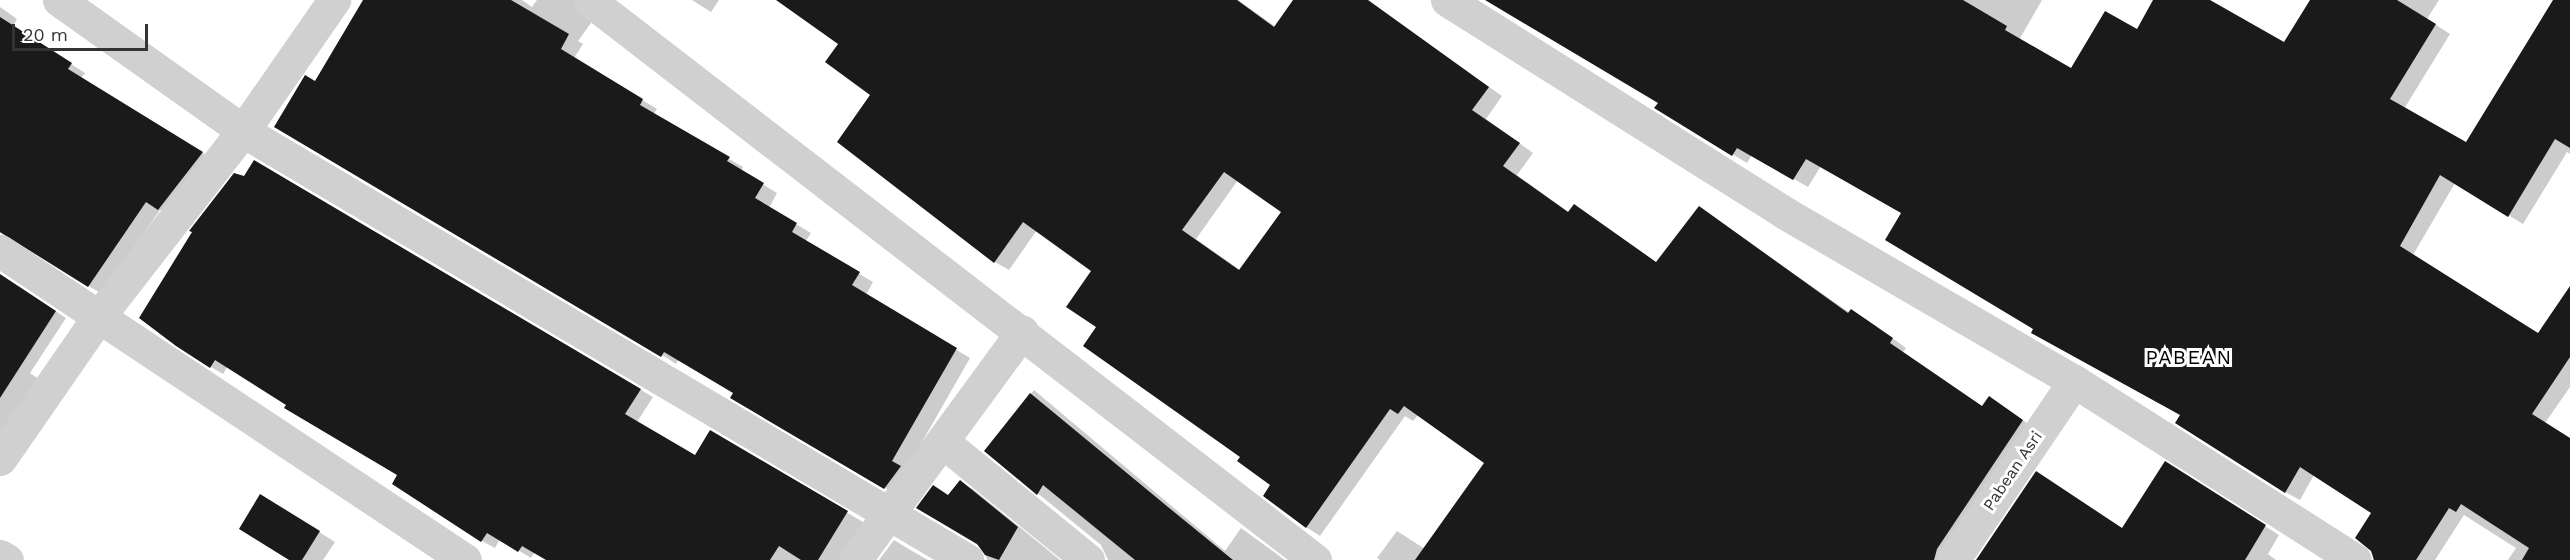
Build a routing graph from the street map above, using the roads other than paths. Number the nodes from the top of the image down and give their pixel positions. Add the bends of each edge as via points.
1 (59, 0) edge
2 (334, 0) edge
3 (589, 0) edge
4 (1447, 0) edge
5 (243, 131) junction
6 (0, 251) edge
7 (97, 319) junction
8 (1022, 332) junction
9 (2074, 381) junction
10 (943, 442) junction
11 (0, 459) edge
12 (891, 512) junction
13 (0, 556) edge
14 (7, 560) edge
15 (465, 560) edge
16 (855, 560) edge
17 (967, 560) edge
18 (1088, 560) edge
19 (1315, 560) edge
20 (1953, 560) edge
21 (2355, 560) edge

1 - 5 street
2 - 5 street
3 - 8 street
4 - 9 street via 1785,213
5 - 7 street
5 - 12 street
6 - 7 street
7 - 11 street
7 - 15 street
8 - 10 street
8 - 19 street
9 - 20 street, Pabean Asri
9 - 21 street
10 - 12 street
10 - 18 street
12 - 16 street
12 - 17 street
13 - 14 street

